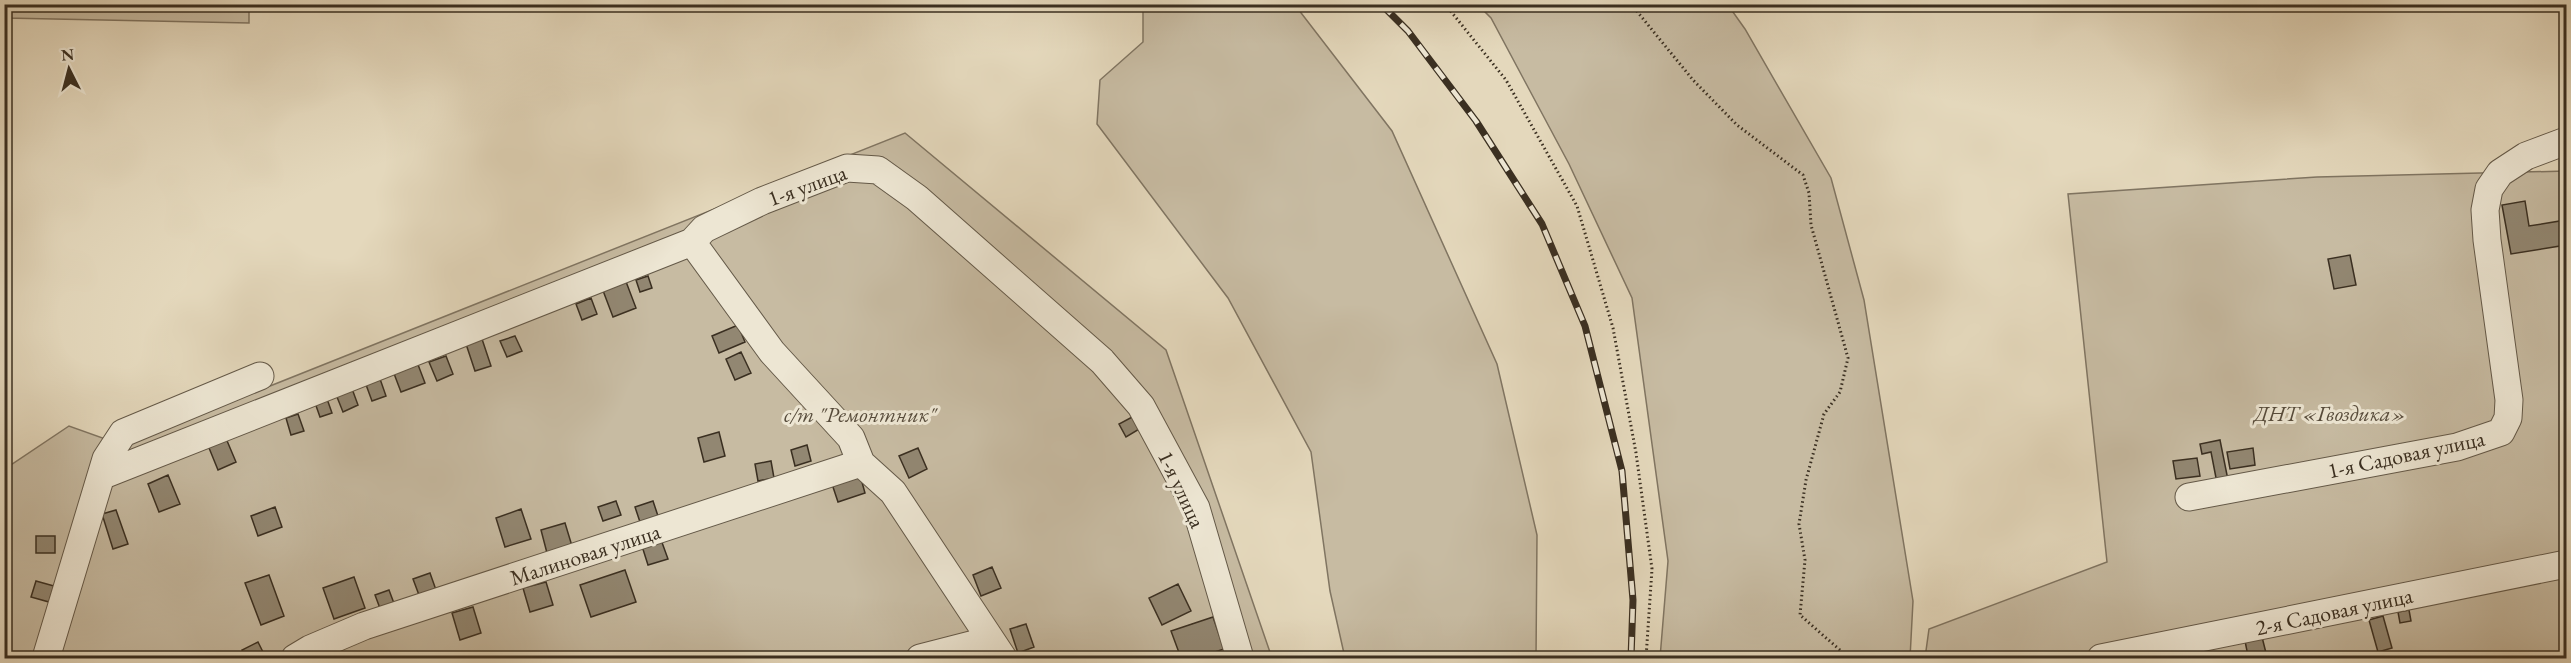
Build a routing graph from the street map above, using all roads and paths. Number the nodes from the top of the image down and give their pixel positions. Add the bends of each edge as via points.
1 (1444, 4) edge
2 (1631, 4) edge
3 (2566, 141) edge
4 (692, 242) junction
5 (260, 375) dead end
6 (217, 393) junction
7 (230, 425) junction
8 (861, 463) junction
9 (101, 476) junction
10 (2189, 497) dead end
11 (2566, 564) edge
12 (997, 649) edge
13 (306, 655) edge
14 (46, 658) edge
15 (920, 658) edge
16 (1240, 658) edge
17 (1646, 658) edge
18 (1849, 658) edge
19 (2101, 658) edge

1 - 17 path via 1506,80 1578,206 1613,328 1636,453 1652,568
2 - 18 path via 1737,126 1803,176 1809,193 1811,225 1848,358 1840,392 1824,414 1806,480 1799,524 1805,560 1800,615
3 - 10 street, 1-я Садовая улица via 2526,156 2500,173 2489,189 2485,210 2487,240 2509,400 2508,418 2501,432 2457,447
4 - 7 street, 1-я улица
4 - 8 street via 772,352 851,438
4 - 16 street, 1-я улица via 704,229 762,201 847,168 878,170 917,198 1102,361 1141,406 1196,508
5 - 6 street
6 - 7 street
6 - 9 street via 123,433 106,459
7 - 9 street, 1-я улица
8 - 12 street via 893,492
8 - 13 street, Малиновая улица via 364,626
9 - 14 street
11 - 19 street, 2-я Садовая улица
12 - 15 street

